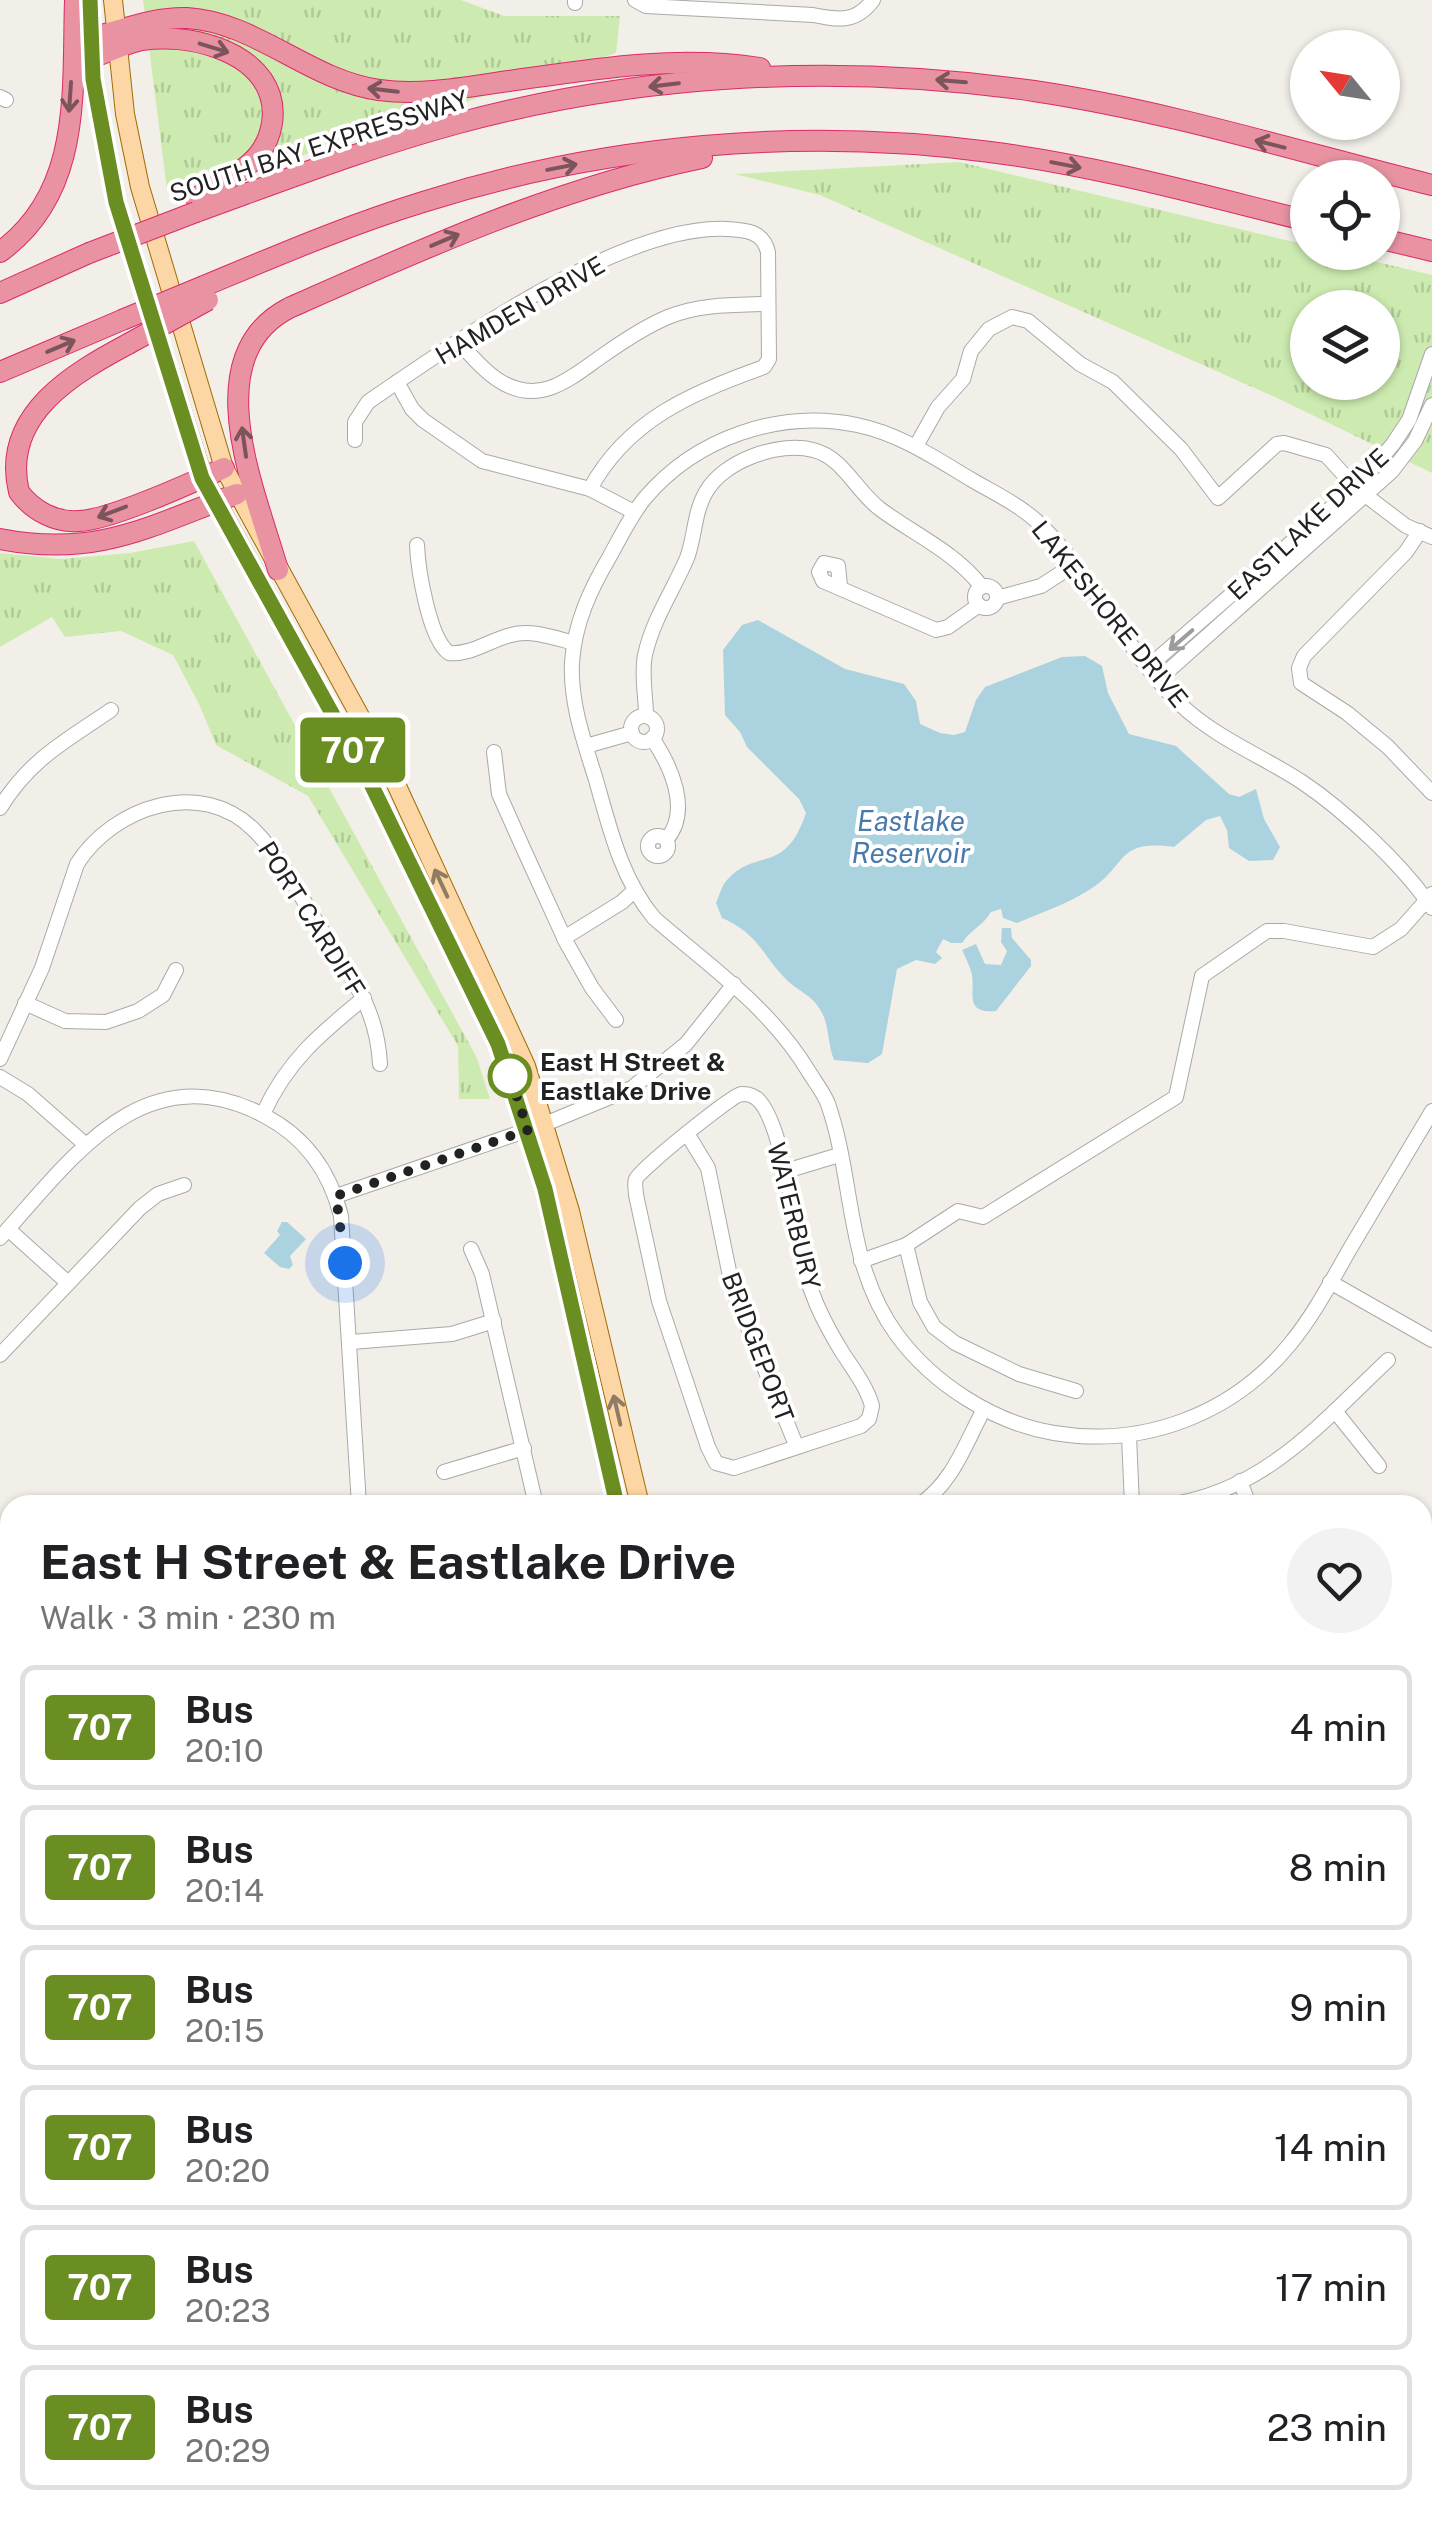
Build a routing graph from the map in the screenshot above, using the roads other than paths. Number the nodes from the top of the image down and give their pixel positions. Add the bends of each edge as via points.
1 (75, 0) edge
2 (90, 0) edge
3 (114, 0) edge
4 (636, 0) edge
5 (873, 0) edge
6 (786, 7) edge
7 (118, 40) junction
8 (91, 48) junction
9 (796, 76) junction
10 (797, 142) junction
11 (1432, 186) edge
12 (196, 205) junction
13 (1290, 217) edge
14 (1400, 243) edge
15 (1432, 251) edge
16 (0, 252) edge
17 (0, 293) edge
18 (206, 293) junction
19 (768, 304) junction
20 (459, 343) junction
21 (1432, 354) edge
22 (0, 372) edge
23 (396, 382) junction
24 (1432, 406) edge
25 (355, 440) dead end
26 (916, 446) junction
27 (224, 468) junction
28 (202, 478) junction
29 (590, 490) junction
30 (1361, 491) junction
31 (237, 494) junction
32 (214, 502) junction
33 (634, 512) junction
34 (1426, 534) edge
35 (0, 539) edge
36 (416, 545) dead end
37 (1075, 564) junction
38 (278, 570) junction
39 (840, 586) dead end
40 (982, 587) junction
41 (997, 598) junction
42 (978, 605) junction
43 (574, 643) junction
44 (1148, 667) junction
45 (1158, 680) junction
46 (111, 710) dead end
47 (646, 716) junction
48 (632, 732) junction
49 (652, 738) junction
50 (586, 746) junction
51 (494, 752) dead end
52 (1432, 793) edge
53 (0, 808) edge
54 (666, 839) dead end
55 (635, 890) junction
56 (1430, 900) edge
57 (564, 938) junction
58 (176, 970) dead end
59 (734, 984) junction
60 (364, 998) junction
61 (26, 1003) junction
62 (616, 1020) dead end
63 (0, 1059) edge
64 (380, 1064) dead end
65 (0, 1078) edge
66 (1432, 1111) edge
67 (262, 1114) junction
68 (536, 1127) junction
69 (688, 1135) junction
70 (86, 1145) junction
71 (839, 1155) junction
72 (786, 1171) junction
73 (184, 1185) dead end
74 (336, 1196) junction
75 (4, 1233) edge
76 (906, 1246) junction
77 (471, 1250) dead end
78 (861, 1261) junction
79 (1330, 1282) junction
80 (68, 1283) junction
81 (494, 1321) junction
82 (1432, 1340) edge
83 (351, 1342) junction
84 (0, 1355) edge
85 (1388, 1360) dead end
86 (1076, 1391) dead end
87 (984, 1409) junction
88 (1335, 1411) junction
89 (1129, 1436) junction
90 (796, 1446) junction
91 (524, 1448) junction
92 (1378, 1466) dead end
93 (444, 1472) dead end
94 (1240, 1481) junction
95 (359, 1495) edge
96 (534, 1495) edge
97 (615, 1495) edge
98 (638, 1495) edge
99 (930, 1495) edge
100 (1132, 1495) edge
101 (1214, 1495) edge
102 (1246, 1495) edge

1 -> 16 highway via 62,168 38,216
2 - 8 main road
3 - 7 main road
4 - 6 street via 646,6
5 - 6 street via 855,18 839,20
7 - 8 highway
9 -> 7 highway via 670,62 390,91 328,76 212,22 136,23
7 -> 12 highway via 215,46 247,63 267,88 272,121 260,152
7 - 27 main road via 140,187
8 - 28 main road via 116,202
11 -> 9 highway, SOUTH BAY EXPRESSWAY via 1072,97 938,80
9 -> 12 highway, SOUTH BAY EXPRESSWAY via 644,87 494,114
10 -> 13 highway via 1024,157
18 -> 10 highway via 318,239 443,196 553,168 684,148
38 -> 10 highway via 252,486 237,389 246,350 272,318 546,200 666,166
12 - 17 highway, SOUTH BAY EXPRESSWAY, bridge
14 - 15 highway
22 -> 18 highway, bridge
28 -> 18 highway, bridge via 76,522 43,513 24,498 7,467 6,441 22,407 44,389
19 - 20 street via 706,307 666,318 548,390 504,384
19 - 20 street, HAMDEN DRIVE via 765,241 758,234 700,228 606,259
19 - 29 street via 764,367 659,413 608,460
20 - 23 street, HAMDEN DRIVE
21 - 30 street, EASTLAKE DRIVE via 1408,420
23 - 25 street, HAMDEN DRIVE via 368,402 355,422
23 - 29 street via 422,420 482,462
24 - 30 street, EASTLAKE DRIVE via 1415,442
26 - 30 street via 963,379 971,352 990,329 1012,318 1028,321 1114,382 1181,449 1218,498 1284,443 1326,455
26 - 33 street, LAKESHORE DRIVE via 841,422 770,424 686,460
26 - 37 street, LAKESHORE DRIVE via 1026,512
27 - 28 highway
27 - 31 main road
28 - 32 main road
29 - 33 street
30 - 34 street
30 -> 44 street, EASTLAKE DRIVE
30 - 45 street, EASTLAKE DRIVE
31 - 32 highway
31 - 38 main road
32 - 35 highway via 106,542 60,546
32 - 68 main road via 370,782
33 - 43 street, LAKESHORE DRIVE via 590,590
34 - 52 street via 1304,656 1299,675 1302,684 1388,747
36 - 43 street via 438,639 449,652 514,633
37 - 41 street via 1041,586
37 - 44 street, LAKESHORE DRIVE
68 -> 38 main road via 526,1066 390,771
39 - 42 street via 936,630
40 - 41 street via 993,588
40 - 42 street
40 - 47 street via 962,563 876,506 835,461 811,449 740,460 705,492 694,540 653,629 644,658
41 - 42 street via 988,608
43 - 50 street, LAKESHORE DRIVE via 573,695
44 - 45 street, LAKESHORE DRIVE
45 - 56 street, LAKESHORE DRIVE via 1202,722 1322,798
46 - 53 street via 43,754
47 - 48 street via 634,720
47 - 49 street via 655,723
48 - 49 street via 640,741
48 - 50 street
49 - 54 street via 678,798 676,826
50 - 55 street, LAKESHORE DRIVE
51 - 57 street via 499,794
55 - 57 street
55 - 59 street, LAKESHORE DRIVE via 654,918
56 - 76 street via 1373,946 1268,931 1202,976 1176,1097 983,1217 958,1211
57 - 62 street
58 - 61 street via 162,995 106,1022 65,1021
59 - 68 street via 686,1044 650,1076
59 - 71 street, LAKESHORE DRIVE via 772,1020 808,1070 828,1104
60 - 61 street, PORT CARDIFF via 253,828 219,809 180,803 131,814 84,853
60 - 64 street, PORT CARDIFF via 378,1034
60 - 67 street via 310,1042
61 - 63 street, PORT CARDIFF
65 - 70 street
66 - 79 street, LAKESHORE DRIVE
67 - 70 street via 224,1100 167,1098 126,1113
67 - 74 street via 309,1149
68 - 74 street
68 - 97 main road
98 -> 68 main road via 570,1211
69 - 72 street, WATERBURY via 730,1097 752,1096
69 - 90 street, BRIDGEPORT via 708,1168 733,1291
69 - 90 street, WATERBURY via 648,1164 636,1179 636,1195 660,1301 708,1448 723,1467 734,1468
70 - 75 street
71 - 72 street
71 - 78 street, LAKESHORE DRIVE
72 - 90 street, WATERBURY via 804,1268 822,1320 872,1406 861,1426
73 - 80 street via 140,1208
74 - 83 street
75 - 80 street
76 - 78 street
76 - 86 street via 920,1302 934,1327 1019,1374
77 - 81 street
78 - 87 street, LAKESHORE DRIVE via 896,1334 948,1386
79 - 82 street
79 - 89 street, LAKESHORE DRIVE via 1288,1347 1250,1384 1185,1421
80 - 84 street
81 - 83 street via 452,1334
81 - 91 street
83 - 95 street
85 - 88 street
87 - 89 street, LAKESHORE DRIVE via 1048,1432
87 - 99 street via 944,1483
88 - 92 street
88 - 94 street via 1281,1460
89 - 100 street
91 - 93 street
91 - 96 street
94 - 101 street
94 - 102 street

